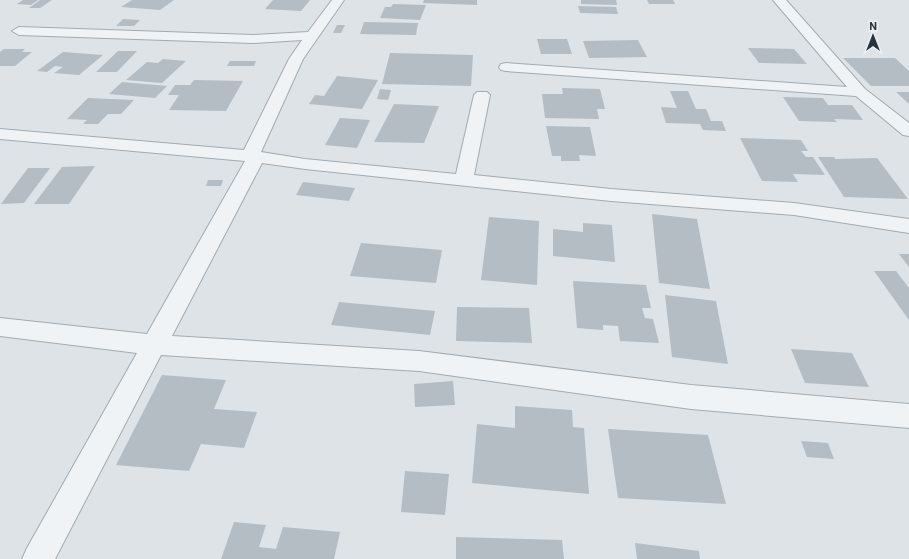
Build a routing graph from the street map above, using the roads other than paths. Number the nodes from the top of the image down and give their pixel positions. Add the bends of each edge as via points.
1 (338, 0) edge
2 (779, 0) edge
3 (19, 31) dead end
4 (312, 36) junction
5 (253, 39) junction
6 (286, 54) junction
7 (506, 67) dead end
8 (860, 92) junction
9 (482, 95) dead end
10 (909, 131) edge
11 (0, 134) edge
12 (253, 156) junction
13 (464, 180) junction
14 (909, 226) edge
15 (0, 327) edge
16 (155, 345) junction
17 (909, 416) edge
18 (38, 559) edge

1 - 4 street
2 - 8 street
3 - 5 street
4 - 5 street
4 - 6 street
5 - 6 street
6 - 12 street
7 - 8 street
8 - 10 street
9 - 13 street
11 - 12 street
12 - 13 street via 305,164
12 - 16 street
13 - 14 street via 611,195 794,209
15 - 16 street
16 - 17 street via 419,361 691,397
16 - 18 street

